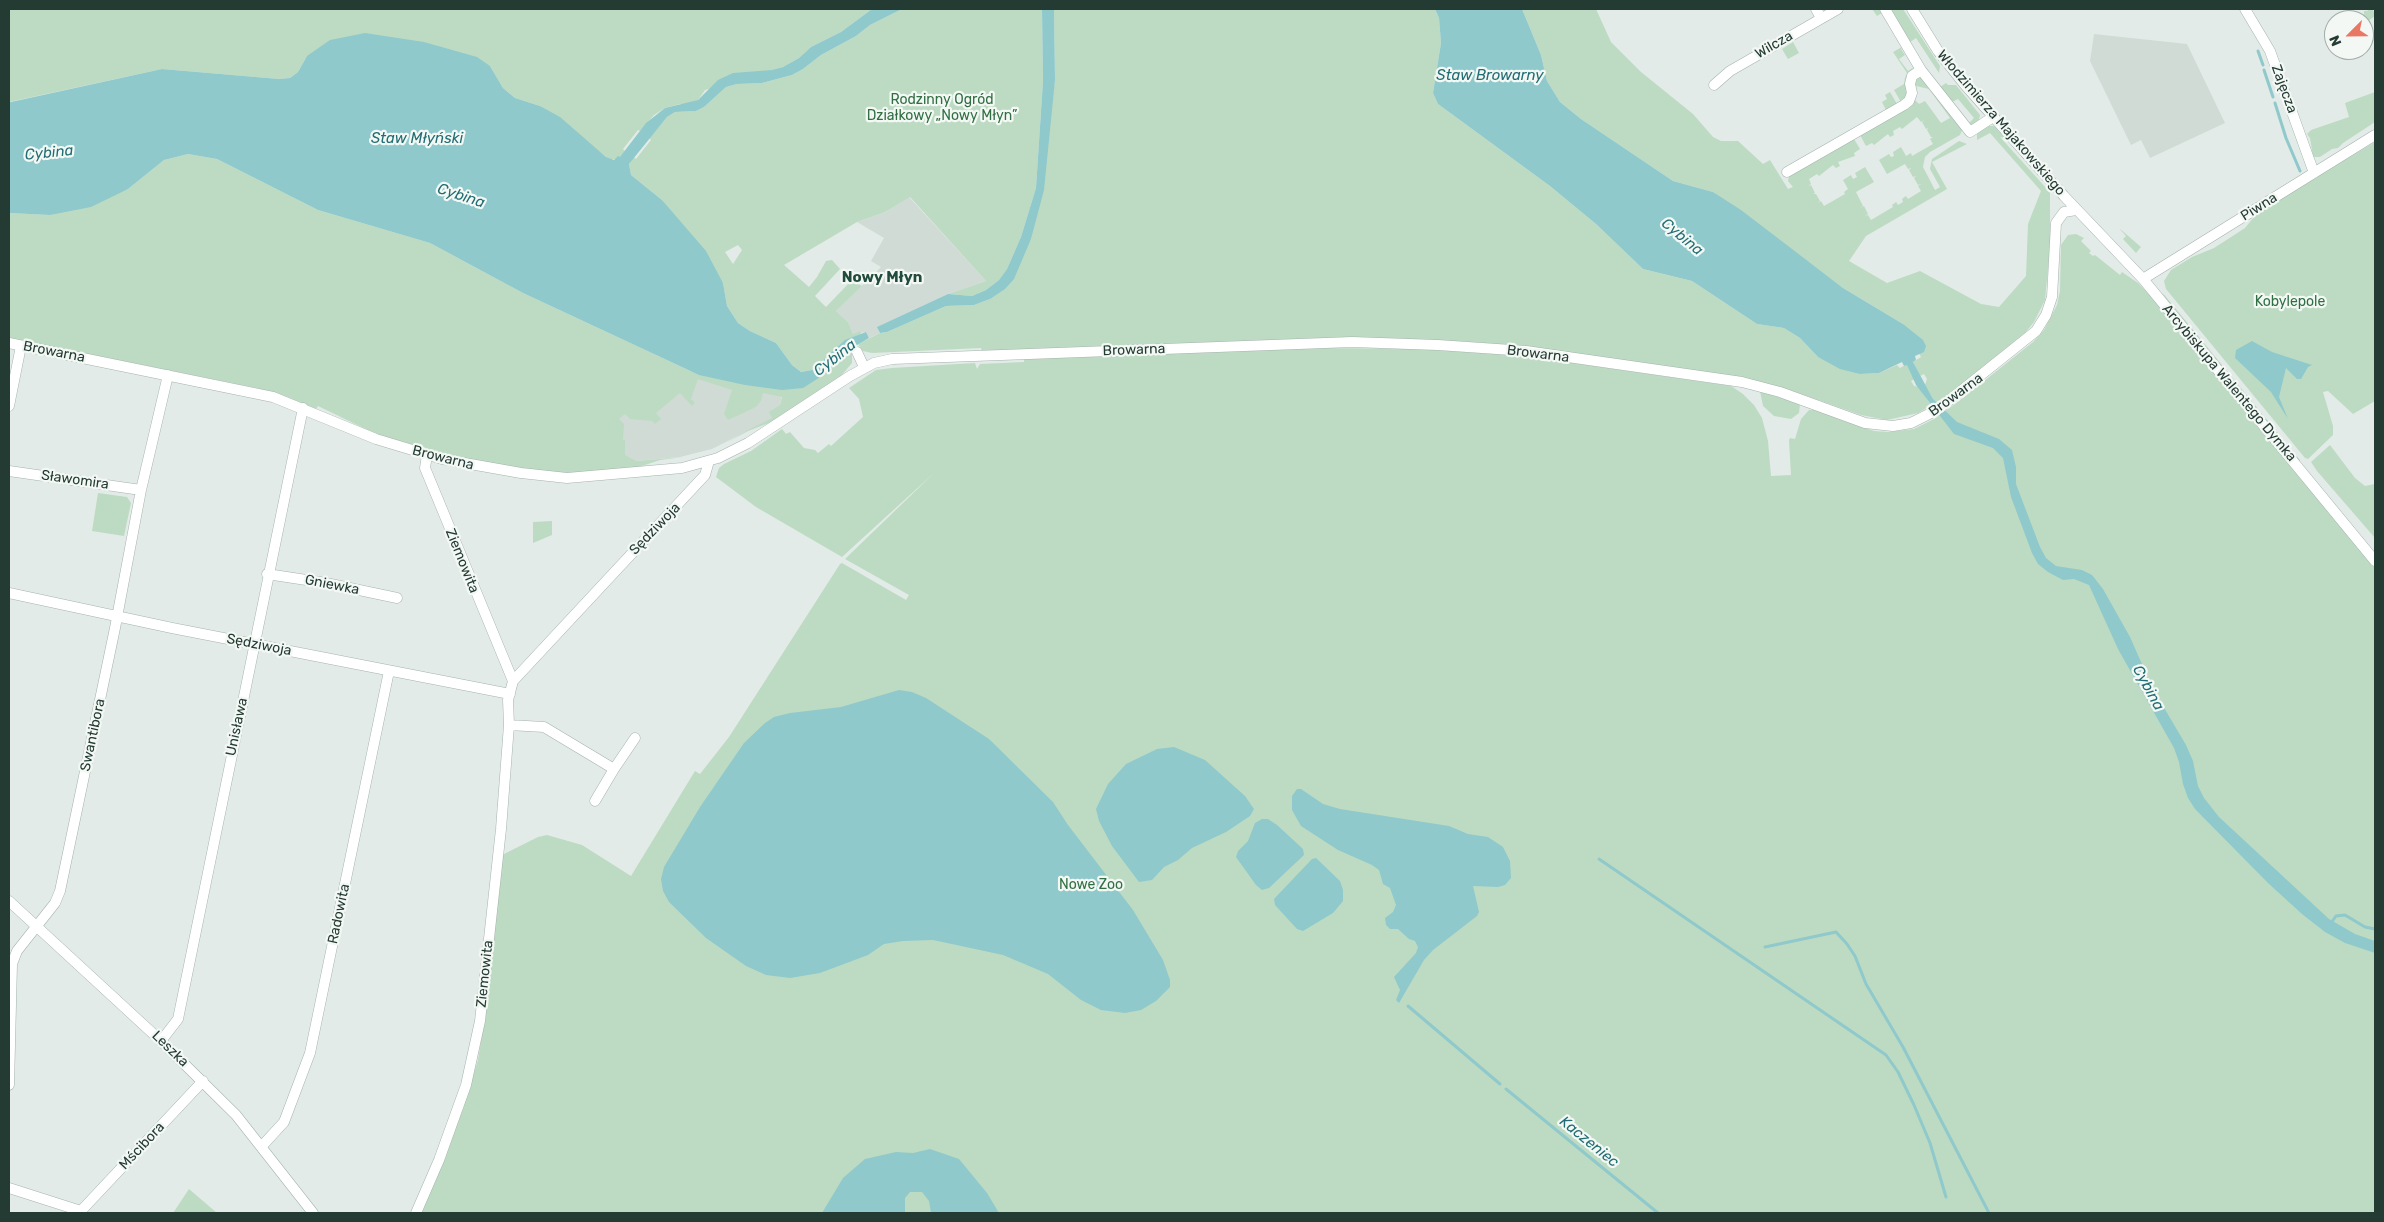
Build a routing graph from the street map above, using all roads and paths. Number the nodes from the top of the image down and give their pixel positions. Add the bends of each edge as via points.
1 (1838, 9) edge
2 (1886, 9) edge
3 (1912, 9) edge
4 (2245, 9) edge
5 (1819, 13) edge
6 (1921, 70) junction
7 (1714, 86) dead end
8 (1993, 117) junction
9 (2375, 135) edge
10 (1787, 172) dead end
11 (2314, 173) junction
12 (2076, 210) junction
13 (2143, 279) junction
14 (9, 343) edge
15 (21, 346) junction
16 (858, 352) dead end
17 (864, 367) junction
18 (168, 375) junction
19 (9, 406) edge
20 (303, 408) junction
21 (427, 455) junction
22 (709, 461) junction
23 (9, 471) edge
24 (141, 490) junction
25 (2375, 561) edge
26 (267, 574) junction
27 (9, 593) edge
28 (397, 598) dead end
29 (117, 615) junction
30 (253, 643) junction
31 (389, 671) junction
32 (513, 682) junction
33 (510, 694) junction
34 (509, 725) junction
35 (635, 738) dead end
36 (614, 769) junction
37 (595, 801) dead end
38 (9, 901) edge
39 (36, 926) junction
40 (161, 1041) junction
41 (203, 1081) junction
42 (9, 1085) edge
43 (262, 1146) junction
44 (9, 1188) edge
45 (80, 1212) edge
46 (314, 1213) edge
47 (416, 1213) edge

1 - 5 street, Wilcza
2 - 6 street
3 - 8 street, Włodzimierza Majakowskiego via 1951,68
4 - 11 street, Zajęcza via 2270,51
5 - 7 street, Wilcza via 1730,71
6 - 8 street via 1970,132
6 - 10 street via 1912,76 1912,92 1904,105
8 - 12 street, Włodzimierza Majakowskiego
9 - 11 street, Piwna
11 - 13 street, Piwna
12 - 13 street, Arcybiskupa Walentego Dymka
12 - 17 street, Browarna via 2064,212 2056,223 2052,297 2036,331 1952,400 1929,415 1902,425 1865,423 1780,392 1742,382 1526,351 1454,346 1315,343 892,360
13 - 25 street, Arcybiskupa Walentego Dymka
14 - 15 street, Browarna
15 - 18 street, Browarna
15 - 19 street
16 - 17 street
17 - 22 street, Browarna via 748,443
18 - 20 street, Browarna via 260,393
18 - 24 street, Swantibora
20 - 21 street, Browarna via 376,439
20 - 26 street, Unisława
21 - 22 street, Browarna via 483,467 567,478 682,468
21 - 32 street, Ziemowita via 425,468
22 - 32 street, Sędziwoja via 705,475
23 - 24 street, Sławomira
24 - 29 street, Swantibora
26 - 28 street, Gniewka
26 - 30 street, Unisława
27 - 29 street, Sędziwoja
29 - 30 street, Sędziwoja
29 - 39 street, Swantibora via 60,891 55,903
30 - 31 street, Sędziwoja
30 - 40 street, Unisława via 178,1019
31 - 33 street, Sędziwoja
31 - 43 street, Radowita via 310,1053 284,1122
32 - 33 street, Ziemowita
33 - 34 street, Ziemowita
34 - 36 street via 544,728
34 - 47 street, Ziemowita via 500,837 474,1054 439,1160
35 - 36 street
36 - 37 street
38 - 39 street, Leszka
39 - 40 street, Leszka
39 - 42 street, Swantibora via 17,951 12,964
40 - 41 street, Leszka
41 - 43 street, Leszka
41 - 45 street, Mścibora
43 - 46 street, Leszka
44 - 45 street, Mścibora

